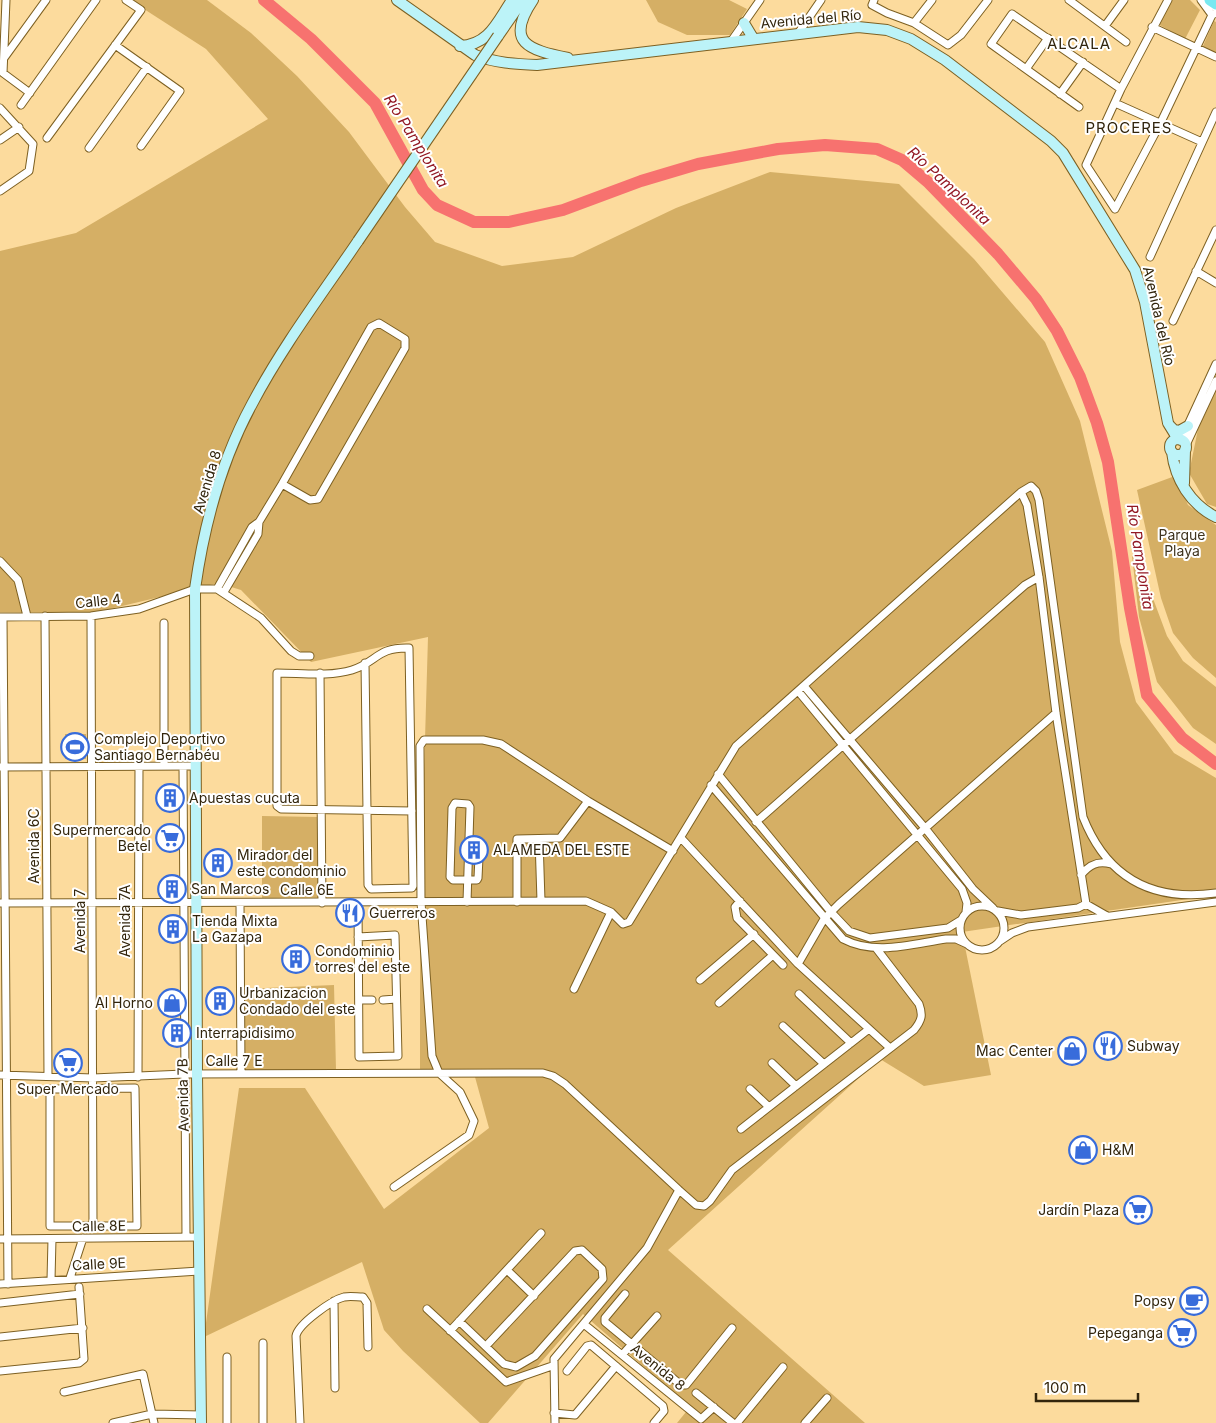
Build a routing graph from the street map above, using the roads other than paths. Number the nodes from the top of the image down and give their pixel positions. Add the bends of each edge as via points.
1 (6, 0) edge
2 (46, 0) edge
3 (96, 0) edge
4 (126, 0) edge
5 (512, 0) edge
6 (523, 0) edge
7 (534, 0) edge
8 (760, 0) edge
9 (821, 0) edge
10 (932, 0) edge
11 (988, 0) edge
12 (1070, 0) edge
13 (1124, 0) edge
14 (1201, 0) edge
15 (1210, 0) edge
16 (873, 1) edge
17 (1165, 1) edge
18 (402, 2) edge
19 (1216, 4) edge
20 (1214, 14) edge
21 (744, 23) junction
22 (914, 23) junction
23 (1105, 26) junction
24 (1152, 27) junction
25 (797, 35) junction
26 (754, 38) junction
27 (1048, 38) junction
28 (732, 40) junction
29 (1126, 42) dead end
30 (115, 45) junction
31 (459, 46) junction
32 (1197, 48) junction
33 (1216, 57) edge
34 (4, 58) junction
35 (576, 60) junction
36 (1083, 62) junction
37 (147, 67) junction
38 (1026, 69) junction
39 (1121, 89) junction
40 (30, 93) junction
41 (1060, 94) junction
42 (1115, 103) junction
43 (21, 105) dead end
44 (1079, 107) dead end
45 (0, 108) edge
46 (1216, 112) edge
47 (1161, 122) junction
48 (19, 127) junction
49 (46, 138) dead end
50 (0, 140) edge
51 (1202, 142) junction
52 (141, 146) dead end
53 (89, 148) dead end
54 (0, 191) edge
55 (1216, 230) edge
56 (1150, 257) dead end
57 (1196, 272) junction
58 (1216, 283) edge
59 (1173, 321) dead end
60 (1216, 364) edge
61 (1216, 381) edge
62 (1168, 423) junction
63 (1188, 426) junction
64 (1184, 445) junction
65 (1171, 449) junction
66 (282, 484) junction
67 (1185, 489) junction
68 (1021, 492) junction
69 (1216, 517) edge
70 (0, 561) edge
71 (1039, 577) junction
72 (196, 589) junction
73 (221, 591) junction
74 (27, 616) junction
75 (45, 616) junction
76 (91, 616) junction
77 (2, 617) edge
78 (164, 623) dead end
79 (310, 656) dead end
80 (365, 663) junction
81 (320, 673) junction
82 (801, 688) junction
83 (1056, 712) junction
84 (850, 739) junction
85 (843, 745) junction
86 (46, 766) junction
87 (92, 766) junction
88 (139, 766) junction
89 (164, 766) junction
90 (183, 766) junction
91 (195, 766) junction
92 (2, 767) edge
93 (718, 774) junction
94 (711, 785) junction
95 (588, 801) junction
96 (321, 810) junction
97 (366, 810) junction
98 (412, 811) junction
99 (756, 822) junction
100 (195, 823) junction
101 (184, 824) junction
102 (925, 828) junction
103 (917, 835) junction
104 (680, 838) junction
105 (540, 839) junction
106 (673, 851) junction
107 (1112, 864) junction
108 (1080, 876) junction
109 (469, 880) junction
110 (1216, 893) edge
111 (740, 901) junction
112 (322, 902) junction
113 (358, 902) junction
114 (421, 902) junction
115 (467, 902) junction
116 (517, 902) junction
117 (541, 902) junction
118 (1216, 902) edge
119 (2, 903) edge
120 (47, 903) junction
121 (93, 903) junction
122 (137, 903) junction
123 (184, 903) junction
124 (196, 903) junction
125 (240, 903) junction
126 (1086, 904) junction
127 (995, 910) junction
128 (611, 912) junction
129 (831, 912) junction
130 (966, 912) junction
131 (1107, 916) junction
132 (824, 919) junction
133 (961, 920) junction
134 (754, 934) junction
135 (358, 938) junction
136 (1000, 941) junction
137 (967, 944) junction
138 (892, 947) junction
139 (876, 948) junction
140 (773, 955) junction
141 (798, 964) junction
142 (783, 965) dead end
143 (889, 965) junction
144 (700, 980) dead end
145 (574, 989) dead end
146 (799, 994) dead end
147 (396, 999) junction
148 (359, 1000) junction
149 (372, 1000) dead end
150 (383, 1000) dead end
151 (719, 1003) dead end
152 (783, 1026) dead end
153 (869, 1029) junction
154 (851, 1043) junction
155 (890, 1048) junction
156 (772, 1063) dead end
157 (824, 1064) junction
158 (439, 1073) junction
159 (184, 1074) junction
160 (196, 1074) junction
161 (242, 1074) junction
162 (3, 1075) edge
163 (48, 1075) junction
164 (138, 1076) junction
165 (93, 1078) junction
166 (796, 1086) junction
167 (93, 1089) junction
168 (750, 1089) dead end
169 (769, 1108) junction
170 (742, 1129) dead end
171 (197, 1142) junction
172 (185, 1143) junction
173 (394, 1187) dead end
174 (679, 1190) junction
175 (93, 1226) junction
176 (541, 1233) dead end
177 (186, 1237) junction
178 (199, 1237) junction
179 (83, 1238) junction
180 (4, 1239) edge
181 (52, 1239) junction
182 (507, 1270) junction
183 (199, 1271) junction
184 (70, 1278) junction
185 (51, 1280) junction
186 (4, 1284) edge
187 (625, 1294) dead end
188 (534, 1296) junction
189 (334, 1301) junction
190 (0, 1303) edge
191 (427, 1309) dead end
192 (657, 1316) dead end
193 (459, 1321) junction
194 (585, 1325) junction
195 (82, 1328) junction
196 (732, 1328) dead end
197 (450, 1331) junction
198 (0, 1337) edge
199 (263, 1343) dead end
200 (632, 1344) junction
201 (486, 1346) junction
202 (368, 1347) dead end
203 (622, 1355) junction
204 (227, 1357) dead end
205 (552, 1366) junction
206 (616, 1366) junction
207 (783, 1367) dead end
208 (0, 1371) edge
209 (567, 1371) dead end
210 (335, 1388) dead end
211 (64, 1392) dead end
212 (696, 1392) dead end
213 (826, 1398) dead end
214 (714, 1407) junction
215 (554, 1413) junction
216 (152, 1414) junction
217 (201, 1419) edge
218 (113, 1423) edge
219 (154, 1423) edge
220 (227, 1423) edge
221 (264, 1423) edge
222 (300, 1423) edge
223 (555, 1423) edge
224 (654, 1423) edge
225 (735, 1423) edge
226 (805, 1423) edge

1 - 34 street
2 - 34 street
3 - 40 street
4 - 30 street via 140,10
5 - 31 street via 480,43
6 - 72 street, Avenida 8, bridge via 251,404 220,476 199,560
7 - 35 street via 520,22 520,37 524,44 543,53
8 - 21 street
9 - 25 street
10 - 22 street
11 - 22 street via 952,44
12 - 23 street
13 - 23 street
14 - 20 street
15 - 19 main road
16 - 22 street via 878,10
17 - 24 street
18 - 31 street, Avenida del Río
20 - 32 street
21 - 26 street
21 - 28 street
23 - 29 street
24 - 32 street
24 - 39 street
25 - 26 street, Avenida del Río
25 - 62 street, Avenida del Río via 858,27 899,34 945,60 1063,153 1135,270 1145,302
26 - 28 street, Avenida del Río
27 - 36 street
27 - 38 street
27 - 38 street via 1012,14 991,44
28 - 35 street, Avenida del Río
30 - 37 street
30 - 49 street
31 - 35 street, Avenida del Río via 475,55 504,63
32 - 33 street
32 - 47 street
34 - 40 street via 3,73
36 - 39 street
36 - 41 street
37 - 52 street via 180,91
37 - 53 street
38 - 41 street
39 - 42 street
40 - 43 street
41 - 44 street
42 - 47 street
42 - 47 street via 1086,165 1116,209
45 - 48 street
46 - 51 street
47 - 51 street
48 - 50 street
48 - 54 street via 33,144 29,171
51 - 56 street
55 - 57 street
57 - 58 street
57 - 59 street
60 - 63 street
61 - 64 street
62 - 63 street via 1177,430
62 - 64 street
62 - 65 street, Avenida del Río
63 - 64 street
64 - 65 street via 1176,440
64 - 67 street
65 - 67 street, Avenida del Río
66 - 66 street via 371,327 379,323 405,339 405,348 318,499 310,500
66 - 73 street via 258,522 258,534
67 - 69 street via 1194,501
68 - 71 street via 1027,505
68 - 82 street
68 - 107 street via 1031,486 1039,500 1083,817 1092,839
70 - 74 street via 18,580
71 - 83 street
71 - 84 street via 1025,585
72 - 73 street
72 - 76 street, Calle 4 via 138,609
72 - 91 street, Avenida 8
73 - 79 street via 261,618 291,652
74 - 75 street, Calle 4
74 - 77 street, Calle 4
75 - 76 street, Calle 4
75 - 86 street, Avenida 6C
76 - 87 street, Avenida 7
77 - 92 street
78 - 89 street
80 - 81 street via 353,670
80 - 97 street
80 - 98 street via 385,650 409,648
81 - 96 street
81 - 96 street via 277,673 277,806 281,810
82 - 84 street
82 - 85 street
82 - 93 street via 736,746
83 - 102 street
83 - 108 street
84 - 85 street
84 - 102 street
85 - 99 street
85 - 103 street
86 - 87 street
86 - 92 street
86 - 120 street, Avenida 6C
87 - 88 street
87 - 121 street, Avenida 7
88 - 89 street
88 - 122 street, Avenida 7A
89 - 90 street
90 - 91 street
90 - 101 street, Avenida 7B
91 - 100 street, Avenida 7B
92 - 119 street
93 - 94 street
93 - 99 street
94 - 104 street
94 - 132 street
95 - 105 street via 564,835
95 - 106 street
95 - 114 street via 502,744 483,740 424,740 420,746
96 - 97 street
96 - 112 street
97 - 98 street
97 - 98 street via 368,885 371,889 410,889 413,886
99 - 129 street
100 - 101 street
100 - 124 street, Avenida 7B
101 - 123 street, Avenida 7B
102 - 103 street
102 - 127 street via 973,889
103 - 129 street
103 - 130 street via 962,889 967,903
104 - 106 street
104 - 111 street
105 - 116 street via 517,839
105 - 117 street
106 - 128 street, Calle 6E via 629,922 623,924
107 - 108 street via 1094,864
107 - 110 street via 1154,891 1198,896
108 - 126 street
109 - 109 street via 478,878 479,857 469,854 470,805 455,804 452,808 450,877
109 - 115 street
111 - 134 street via 736,914
111 - 141 street
112 - 113 street, Calle 6E
112 - 125 street, Calle 6E
113 - 114 street, Calle 6E
113 - 135 street
114 - 115 street, Calle 6E
114 - 158 street via 432,1056
115 - 116 street, Calle 6E
116 - 117 street, Calle 6E
117 - 128 street, Calle 6E via 586,901
118 - 131 street
119 - 120 street, Calle 6E
119 - 162 street
120 - 121 street, Calle 6E
120 - 163 street, Avenida 6C
121 - 122 street, Calle 6E
121 - 165 street, Avenida 7
122 - 123 street, Calle 6E
122 - 164 street, Avenida 7A
123 - 124 street, Calle 6E
123 - 159 street, Avenida 7B
124 - 125 street, Calle 6E
124 - 160 street, Avenida 7B
125 - 161 street
126 - 127 street via 1078,908 1021,915
126 - 131 street
127 - 130 street via 979,906
127 - 136 street via 1002,916 1005,929
128 - 145 street
129 - 132 street
129 - 133 street via 849,931 870,938 948,928
130 - 133 street
131 - 136 street via 1028,927
132 - 139 street via 843,939 854,945
132 - 141 street
133 - 137 street via 960,933
134 - 140 street
134 - 144 street
135 - 147 street via 395,936
135 - 148 street
136 - 137 street via 986,950
137 - 138 street via 946,939
138 - 139 street
138 - 143 street
139 - 143 street
140 - 142 street
140 - 151 street
141 - 153 street
143 - 155 street via 919,1004 923,1015 914,1030
146 - 154 street
147 - 148 street via 398,1056 359,1057
147 - 150 street
148 - 149 street
152 - 157 street
153 - 154 street
153 - 155 street
154 - 157 street
155 - 174 street via 732,1170 708,1204 696,1205
156 - 166 street
157 - 166 street
158 - 161 street, Calle 7 E
158 - 173 street via 463,1096 474,1121 472,1130
158 - 174 street, Calle 7 E via 539,1073 553,1076
159 - 160 street, Calle 7 E
159 - 164 street, Calle 7 E
159 - 172 street, Avenida 7B
160 - 161 street, Calle 7 E
160 - 171 street, Avenida 7B
162 - 163 street, Calle 7 E
162 - 180 street
163 - 165 street, Calle 7 E
164 - 165 street, Calle 7 E
165 - 167 street, Avenida 7
166 - 169 street
167 - 175 street, Avenida 7
167 - 175 street via 50,1089 50,1226
167 - 175 street via 136,1088 137,1226
168 - 169 street
169 - 170 street
171 - 172 street
171 - 178 street, Avenida 7B
172 - 177 street, Avenida 7B
174 - 194 street via 647,1248
176 - 182 street
177 - 178 street, Calle 8E
177 - 179 street, Calle 8E
178 - 183 street, Avenida 7B
179 - 181 street, Calle 8E
179 - 184 street
180 - 181 street, Calle 8E
180 - 186 street
181 - 185 street
182 - 188 street
182 - 193 street
183 - 184 street, Calle 9E
183 - 217 street, Avenida 7B
184 - 185 street, Calle 9E
185 - 186 street, Calle 9E
187 - 200 street via 604,1320
188 - 201 street
188 - 201 street via 579,1250 604,1274 604,1279 532,1360 512,1367 504,1364
189 - 202 street via 344,1297 366,1299
189 - 210 street
189 - 222 street via 297,1331
190 - 195 street via 80,1291
191 - 197 street
192 - 200 street
193 - 197 street
193 - 201 street
194 - 203 street, Avenida 8
194 - 205 street via 554,1359
195 - 198 street
195 - 208 street via 83,1361
196 - 200 street via 684,1386
197 - 205 street via 506,1382
199 - 221 street
200 - 203 street
203 - 214 street, Avenida 8 via 701,1419
204 - 220 street
205 - 215 street
206 - 209 street via 589,1345
206 - 215 street via 575,1415
206 - 224 street via 663,1406 664,1411
207 - 225 street
211 - 216 street via 143,1374
212 - 214 street
213 - 226 street
214 - 225 street
215 - 223 street
216 - 217 street
216 - 218 street
216 - 219 street

